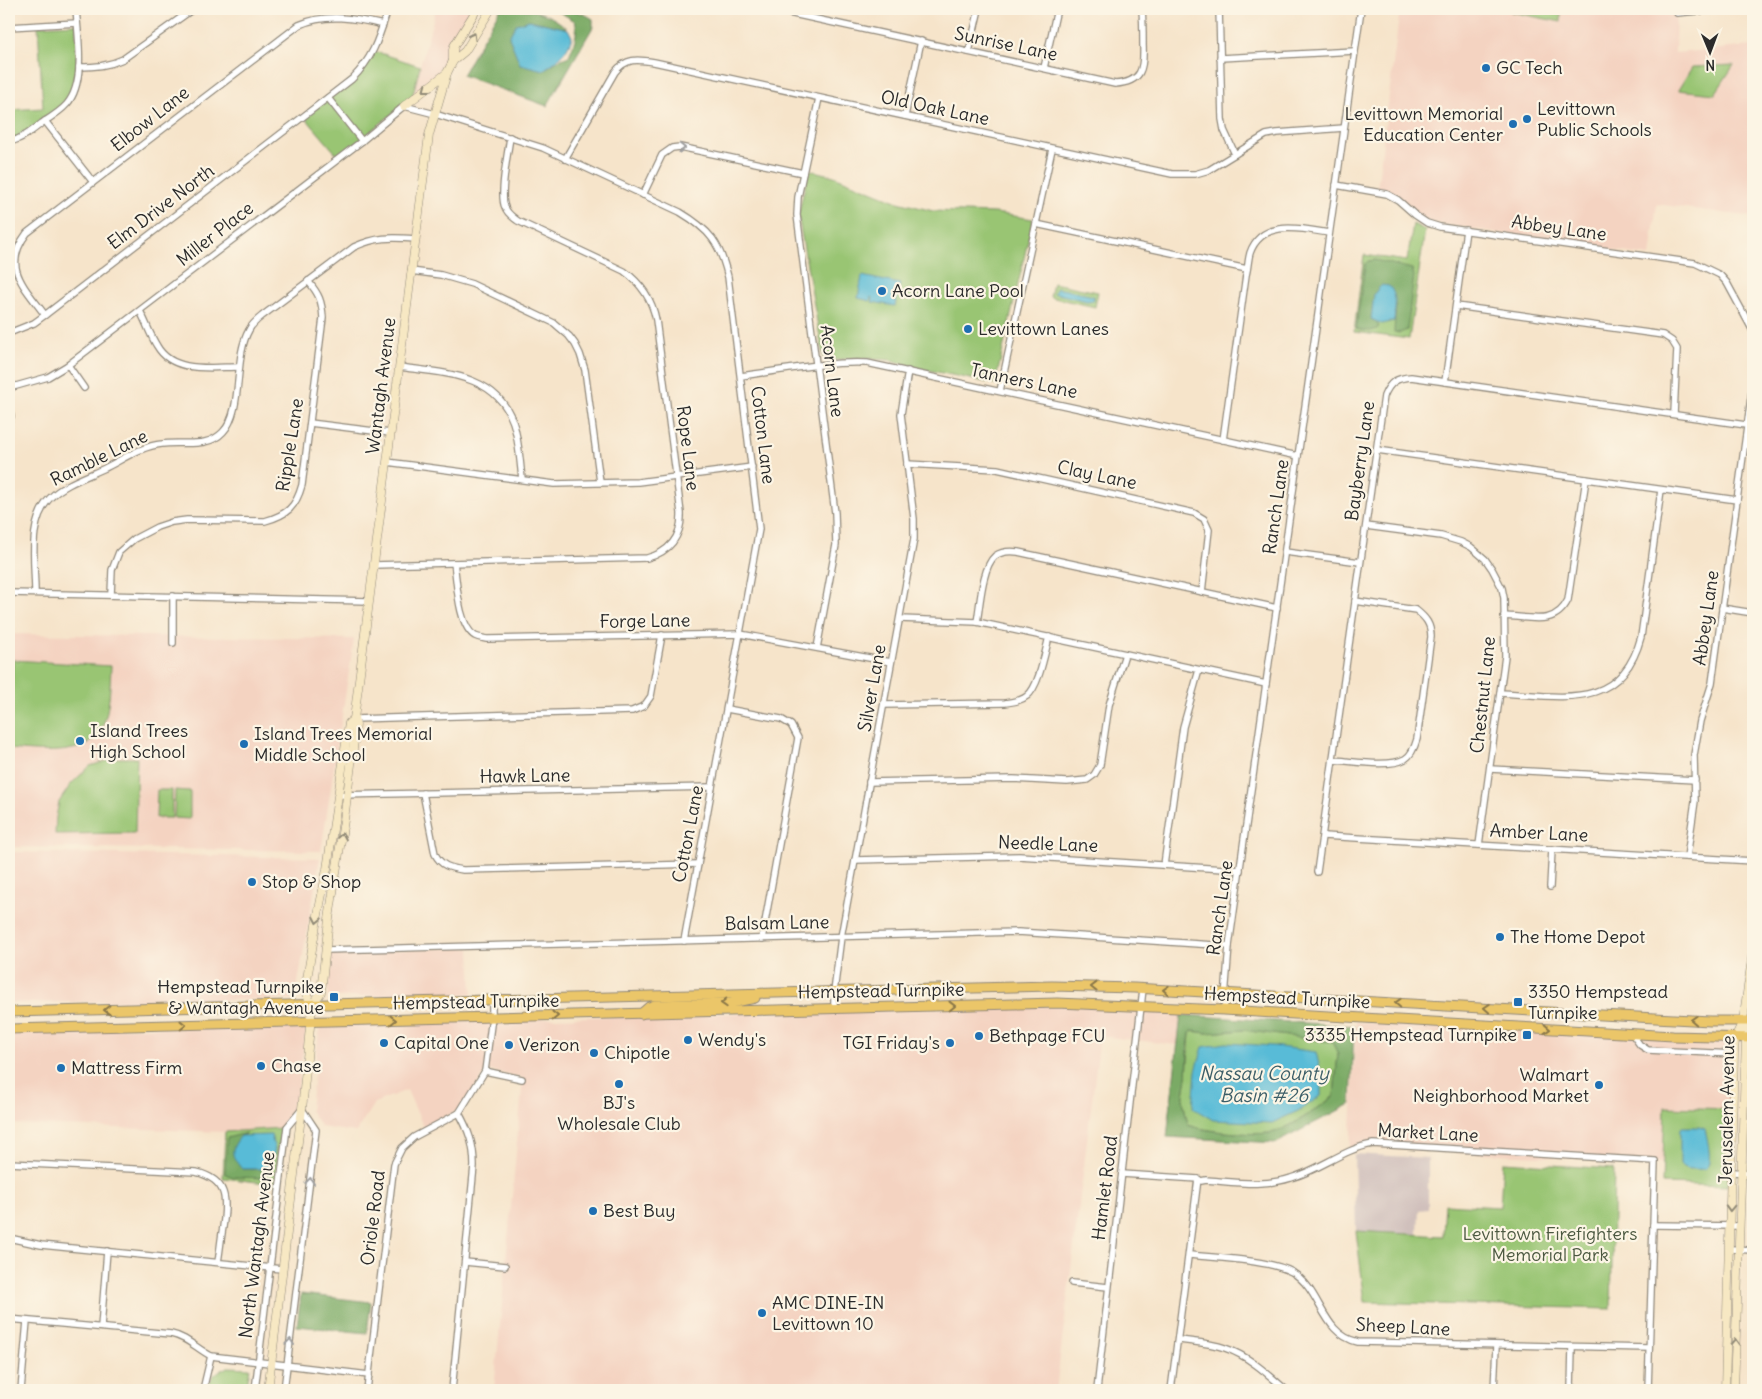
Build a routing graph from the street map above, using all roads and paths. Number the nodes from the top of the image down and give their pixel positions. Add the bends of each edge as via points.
1 (76, 9) edge
2 (193, 9) edge
3 (388, 9) edge
4 (477, 9) edge
5 (491, 9) edge
6 (770, 9) edge
7 (979, 9) edge
8 (1057, 9) edge
9 (1142, 9) edge
10 (1219, 9) edge
11 (1361, 9) edge
12 (1720, 9) edge
13 (1677, 13) dead end
14 (77, 22) junction
15 (382, 25) junction
16 (9, 27) edge
17 (921, 41) junction
18 (1355, 51) junction
19 (969, 52) junction
20 (1220, 58) junction
21 (453, 61) junction
22 (79, 67) junction
23 (1044, 68) junction
24 (448, 73) junction
25 (328, 98) junction
26 (819, 98) junction
27 (404, 106) junction
28 (435, 114) junction
29 (905, 116) junction
30 (46, 121) junction
31 (1344, 128) junction
32 (510, 138) junction
33 (362, 140) junction
34 (9, 142) edge
35 (1052, 149) junction
36 (1235, 154) junction
37 (565, 159) junction
38 (803, 173) junction
39 (93, 182) junction
40 (1336, 185) junction
41 (643, 195) junction
42 (1036, 224) junction
43 (1466, 230) junction
44 (1329, 233) junction
45 (415, 240) junction
46 (1247, 269) junction
47 (411, 271) junction
48 (308, 281) junction
49 (1456, 306) junction
50 (140, 311) junction
51 (45, 314) junction
52 (1753, 331) edge
53 (9, 333) edge
54 (68, 365) junction
55 (817, 366) junction
56 (239, 367) junction
57 (399, 368) junction
58 (908, 371) junction
59 (741, 376) junction
60 (1445, 382) junction
61 (1753, 383) edge
62 (9, 388) edge
63 (84, 388) dead end
64 (1000, 391) junction
65 (9, 407) edge
66 (1674, 414) junction
67 (9, 422) edge
68 (310, 423) junction
69 (1746, 425) junction
70 (390, 433) junction
71 (1223, 440) junction
72 (1376, 450) junction
73 (1298, 456) junction
74 (386, 462) junction
75 (906, 464) junction
76 (752, 467) junction
77 (676, 477) junction
78 (1586, 479) junction
79 (522, 480) junction
80 (600, 482) junction
81 (1661, 490) junction
82 (1737, 500) junction
83 (1366, 526) junction
84 (1285, 552) junction
85 (1360, 562) junction
86 (454, 563) junction
87 (374, 565) junction
88 (1202, 592) junction
89 (9, 593) edge
90 (35, 593) junction
91 (111, 594) junction
92 (174, 596) junction
93 (369, 601) junction
94 (1355, 601) junction
95 (1277, 608) junction
96 (1722, 608) junction
97 (1753, 613) edge
98 (1504, 616) junction
99 (900, 619) junction
100 (977, 622) junction
101 (740, 634) junction
102 (662, 635) junction
103 (1049, 637) junction
104 (173, 643) dead end
105 (817, 648) junction
106 (1124, 654) junction
107 (891, 662) junction
108 (1199, 670) junction
109 (1266, 684) junction
110 (1500, 693) junction
111 (884, 705) junction
112 (727, 709) junction
113 (354, 718) junction
114 (1333, 760) junction
115 (1490, 769) junction
116 (1695, 780) junction
117 (870, 782) junction
118 (712, 787) junction
119 (424, 793) junction
120 (343, 795) junction
121 (1322, 836) junction
122 (1479, 845) junction
123 (1552, 849) junction
124 (1688, 857) junction
125 (855, 860) junction
126 (1753, 861) edge
127 (698, 864) junction
128 (1164, 865) junction
129 (1240, 870) junction
130 (1317, 872) dead end
131 (1550, 887) dead end
132 (841, 937) junction
133 (762, 939) junction
134 (684, 941) junction
135 (1230, 946) junction
136 (326, 950) junction
137 (1753, 952) edge
138 (1143, 989) junction
139 (834, 992) junction
140 (771, 993) junction
141 (1225, 993) junction
142 (642, 997) junction
143 (492, 1000) junction
144 (312, 1006) junction
145 (1142, 1006) junction
146 (834, 1008) junction
147 (1224, 1010) junction
148 (9, 1012) edge
149 (641, 1014) junction
150 (492, 1017) junction
151 (310, 1021) junction
152 (1743, 1021) junction
153 (1753, 1021) edge
154 (9, 1029) edge
155 (1632, 1034) junction
156 (1735, 1038) junction
157 (1750, 1039) edge
158 (1734, 1054) junction
159 (486, 1071) junction
160 (522, 1079) dead end
161 (302, 1109) junction
162 (459, 1113) junction
163 (9, 1163) edge
164 (1731, 1172) junction
165 (1742, 1172) junction
166 (1753, 1173) edge
167 (1122, 1174) junction
168 (1198, 1180) junction
169 (1653, 1225) junction
170 (1730, 1226) junction
171 (1739, 1226) junction
172 (9, 1238) edge
173 (1729, 1249) junction
174 (1738, 1249) junction
175 (1753, 1250) edge
176 (107, 1251) junction
177 (1190, 1255) junction
178 (218, 1262) junction
179 (465, 1262) junction
180 (505, 1266) dead end
181 (270, 1268) junction
182 (282, 1269) junction
183 (1072, 1283) dead end
184 (1108, 1287) junction
185 (9, 1319) edge
186 (26, 1321) junction
187 (101, 1327) junction
188 (1179, 1340) junction
189 (1496, 1346) junction
190 (1572, 1347) junction
191 (1649, 1348) junction
192 (211, 1356) junction
193 (258, 1362) junction
194 (271, 1364) junction
195 (287, 1366) junction
196 (369, 1376) junction
197 (20, 1390) edge
198 (203, 1390) edge
199 (255, 1390) edge
200 (268, 1390) edge
201 (284, 1390) edge
202 (367, 1390) edge
203 (452, 1390) edge
204 (1097, 1390) edge
205 (1172, 1390) edge
206 (1286, 1390) edge
207 (1494, 1390) edge
208 (1571, 1390) edge
209 (1648, 1390) edge
210 (1725, 1390) edge
211 (1734, 1390) edge

1 - 14 street
2 - 22 street via 123,60 97,67
3 - 15 street, Elm Drive North
4 - 21 main road, Wantagh Avenue via 452,50
21 -> 5 main road, Wantagh Avenue via 462,55
6 - 17 street, Sunrise Lane
7 - 19 street
8 - 23 street
9 - 23 street, Sunrise Lane via 1143,67 1130,81 1115,84
10 - 20 street
11 - 18 street, Ranch Lane
12 - 13 street
14 - 16 street
14 - 22 street
15 - 25 street, Elm Drive North via 378,43 367,62
15 - 39 street, Elbow Lane via 326,17 299,24
17 - 19 street, Sunrise Lane
17 - 29 street
18 - 20 street
18 - 31 street, Ranch Lane
19 - 23 street, Sunrise Lane
20 - 36 street via 1222,119
21 - 24 main road, Wantagh Avenue
22 - 30 street via 78,80 67,104
24 -> 27 main road
24 - 28 main road, Wantagh Avenue
25 - 33 street
25 - 51 street, Elm Drive North
26 - 29 street, Old Oak Lane
26 - 37 street, Old Oak Lane via 634,59 615,72
26 - 38 street, Acorn Lane
27 - 28 street
27 - 33 street, Miller Place
28 - 32 street, Cotton Lane
28 - 45 main road, Wantagh Avenue
29 - 35 street, Old Oak Lane
30 - 34 street via 24,137
30 - 39 street
31 - 36 street, Old Oak Lane via 1277,133 1258,139
31 - 40 street, Ranch Lane
32 - 37 street, Cotton Lane
32 - 77 street, Rope Lane via 503,195 509,215 624,271 639,283 650,300 656,320
33 - 50 street, Miller Place
35 - 36 street, Old Oak Lane via 1180,175 1209,170
35 - 42 street
37 - 41 street, Cotton Lane
41 -> 38 street via 662,155 672,148
38 - 55 street, Acorn Lane via 797,215
39 - 51 street, Elbow Lane via 27,233 17,249 17,273
40 - 43 street, Abbey Lane via 1387,194 1427,223
40 - 44 street, Ranch Lane
41 - 59 street, Cotton Lane via 694,220 718,246 728,277
42 - 46 street
42 - 64 street
43 - 49 street
43 - 52 street, Abbey Lane via 1695,263 1720,275 1727,283
44 - 46 street via 1288,228 1272,230 1254,246
44 - 73 street, Ranch Lane
45 - 47 main road, Wantagh Avenue
45 - 48 street, Ramble Lane via 381,238 368,241 354,247
46 - 71 street
47 - 57 main road, Wantagh Avenue
47 - 80 street via 441,274 472,284 554,323 569,336 585,370
48 - 56 street, Ramble Lane via 252,325
48 - 68 street, Ripple Lane via 322,303 323,318
49 - 60 street
49 - 66 street via 1663,335 1677,349
50 - 54 street, Miller Place
50 - 56 street via 156,346 171,361 189,366
51 - 53 street, Elm Drive North
54 - 62 street, Miller Place via 48,377
54 - 63 street
55 - 58 street, Tanners Lane via 856,362
55 - 59 street, Tanners Lane
55 - 105 street, Acorn Lane via 837,534
56 - 90 street, Ramble Lane via 232,415 217,437 204,442 164,443 146,448 65,487 50,498 36,525
57 - 70 main road, Wantagh Avenue
57 - 79 street via 465,377 479,382 495,394 513,421
58 - 64 street, Tanners Lane
58 - 75 street, Silver Lane via 901,414
59 - 76 street, Cotton Lane
60 - 66 street, Bayberry Lane
60 - 72 street, Bayberry Lane via 1411,377 1393,381 1384,396
61 - 69 street, Abbey Lane
64 - 71 street, Tanners Lane
65 - 67 street
66 - 69 street, Bayberry Lane
68 - 70 street
68 - 91 street, Ripple Lane via 302,485 296,503 288,511 265,521 188,520 157,528 134,539 119,552 112,570
69 - 82 street, Abbey Lane
70 - 74 main road, Wantagh Avenue
71 - 73 street, Tanners Lane
72 - 78 street
72 - 83 street, Bayberry Lane
73 - 84 street, Ranch Lane
74 - 79 street
74 - 87 main road, Wantagh Avenue
75 - 88 street, Clay Lane via 997,469 1194,512 1204,519 1209,530
75 - 99 street, Silver Lane via 914,539
76 - 77 street
76 - 101 street, Cotton Lane via 759,529
77 - 80 street
77 - 86 street, Rope Lane via 680,532 668,548 656,556
78 - 81 street
78 - 98 street via 1565,606 1549,618
79 - 80 street via 554,484
81 - 82 street
81 - 110 street via 1641,637 1626,671 1609,686 1583,696
82 - 96 street, Abbey Lane
83 - 85 street, Bayberry Lane
83 - 98 street, Chestnut Lane via 1441,536 1471,547 1485,559 1497,577 1504,598
84 - 85 street
84 - 95 street, Ranch Lane
85 - 94 street, Bayberry Lane
86 - 87 street, Rope Lane
86 - 102 street, Forge Lane via 462,617 469,631 478,637
87 - 93 main road, Wantagh Avenue
88 - 95 street
88 - 100 street via 1007,551 994,557 988,566
89 - 90 street
90 - 91 street
91 - 92 street
92 - 93 street
92 - 104 street
93 - 113 main road, Wantagh Avenue
94 - 114 street, Bayberry Lane
94 - 114 street via 1416,610 1424,616 1430,625 1431,637 1425,683 1417,739 1409,756 1396,762
95 - 109 street, Ranch Lane
96 - 97 street
96 - 116 street, Abbey Lane via 1712,683 1694,755
98 - 110 street, Chestnut Lane via 1506,656
99 - 100 street
99 - 107 street, Silver Lane
100 - 103 street
101 - 102 street, Forge Lane
101 - 105 street, Forge Lane
101 - 112 street, Cotton Lane
102 - 113 street via 651,696 644,706 632,711
103 - 106 street
103 - 111 street via 1034,687 1020,700
105 - 107 street, Forge Lane
106 - 108 street
106 - 117 street via 1109,705 1100,765 1087,780
107 - 111 street, Silver Lane
108 - 109 street
108 - 128 street via 1183,727
109 - 129 street, Ranch Lane
110 - 115 street, Chestnut Lane
111 - 117 street, Silver Lane
112 - 118 street, Cotton Lane
112 - 133 street via 781,719 791,725 798,738
113 - 120 main road, Wantagh Avenue via 356,725
114 - 121 street, Bayberry Lane
115 - 116 street
115 - 122 street, Chestnut Lane
116 - 124 street, Abbey Lane
117 - 125 street, Silver Lane
118 - 119 street, Hawk Lane
118 - 127 street, Cotton Lane
119 - 120 street, Hawk Lane
119 - 127 street via 435,854 440,862 451,868
136 -> 120 main road, Wantagh Avenue
120 -> 144 main road, Wantagh Avenue via 305,991
121 - 122 street, Amber Lane
121 - 130 street, Bayberry Lane
122 - 123 street, Amber Lane
123 - 124 street, Amber Lane
123 - 131 street
124 - 126 street, Amber Lane
125 - 128 street, Needle Lane via 1019,856
125 - 132 street, Silver Lane
127 - 134 street, Cotton Lane
128 - 129 street, Needle Lane
129 - 135 street, Ranch Lane
132 - 133 street, Balsam Lane
132 - 135 street, Balsam Lane via 1018,932
132 - 139 street, Silver Lane
133 - 134 street, Balsam Lane
134 - 136 street, Balsam Lane
135 - 141 street, Ranch Lane
136 - 144 main road, Wantagh Avenue via 321,992
137 - 152 main road
138 -> 139 main road, Hempstead Turnpike via 1052,986
141 -> 138 main road, Hempstead Turnpike
138 - 145 street, Hamlet Road
139 - 140 main road, Hempstead Turnpike
139 - 146 street, Silver Lane
140 - 142 main road, Hempstead Turnpike
140 -> 149 main road via 730,1003 655,1005
141 - 147 street, Ranch Lane
152 -> 141 main road, Hempstead Turnpike
142 - 143 main road, Hempstead Turnpike
142 - 149 main road
143 - 144 main road, Hempstead Turnpike
143 - 150 street, Oriole Road
144 -> 148 main road, Hempstead Turnpike
144 - 151 main road, Wantagh Avenue
146 -> 145 main road, Hempstead Turnpike via 1057,1003
145 - 147 main road, Hempstead Turnpike
145 - 167 street, Hamlet Road
146 - 149 main road, Hempstead Turnpike
147 -> 155 main road, Hempstead Turnpike
150 -> 149 main road, Hempstead Turnpike
151 -> 150 main road, Hempstead Turnpike
150 - 159 street, Oriole Road
154 -> 151 main road, Hempstead Turnpike
151 - 161 main road, North Wantagh Avenue
152 - 153 main road, Hempstead Turnpike
152 - 156 main road, Jerusalem Avenue
152 - 157 main road, Jerusalem Avenue
155 - 156 main road, Hempstead Turnpike
155 - 158 street via 1648,1050
156 - 157 main road, Hempstead Turnpike
156 - 158 main road, Jerusalem Avenue
157 - 165 main road, Jerusalem Avenue
158 - 164 main road, Jerusalem Avenue
159 - 160 street
159 - 162 street, Oriole Road
161 - 181 street, North Wantagh Avenue via 286,1126
161 - 182 main road, North Wantagh Avenue
195 -> 161 street via 316,1130
162 - 179 street via 474,1150
162 - 196 street, Oriole Road via 414,1137 402,1148 394,1164
163 - 178 street via 206,1175 221,1187 226,1201
164 - 165 street
164 -> 170 main road, Jerusalem Avenue
165 - 166 street
165 - 171 main road, Jerusalem Avenue
167 - 168 street, Market Lane
167 - 184 street, Hamlet Road
168 - 169 street, Market Lane via 1280,1181 1301,1175 1352,1149 1373,1144 1652,1160 1655,1161
168 - 177 street
169 - 170 street
169 - 191 street
170 - 171 street
170 - 173 main road, Jerusalem Avenue
171 - 174 main road, Jerusalem Avenue
172 - 176 street via 41,1245
173 - 174 street
173 - 210 main road, Jerusalem Avenue
174 - 175 street
211 -> 174 main road, Jerusalem Avenue
176 - 178 street
176 - 187 street
177 - 188 street
177 - 189 street, Sheep Lane via 1270,1265 1292,1272 1311,1290 1333,1328 1351,1341
178 - 181 street
179 - 180 street
179 - 203 street
181 - 182 street
181 - 193 street, North Wantagh Avenue
182 - 194 main road, North Wantagh Avenue
183 - 184 street
184 - 204 street, Hamlet Road
185 - 186 street
186 - 187 street
186 - 197 street
187 - 192 street via 179,1335
188 - 205 street
188 - 206 street via 1218,1346 1240,1354
189 - 190 street, Sheep Lane
189 - 207 street
190 - 191 street, Sheep Lane
190 - 208 street
191 - 209 street
192 - 193 street
192 - 198 street
193 - 194 street
193 - 199 street, North Wantagh Avenue
194 - 195 street
194 - 200 main road, North Wantagh Avenue
195 - 196 street
195 - 201 street
196 - 202 street, Oriole Road

